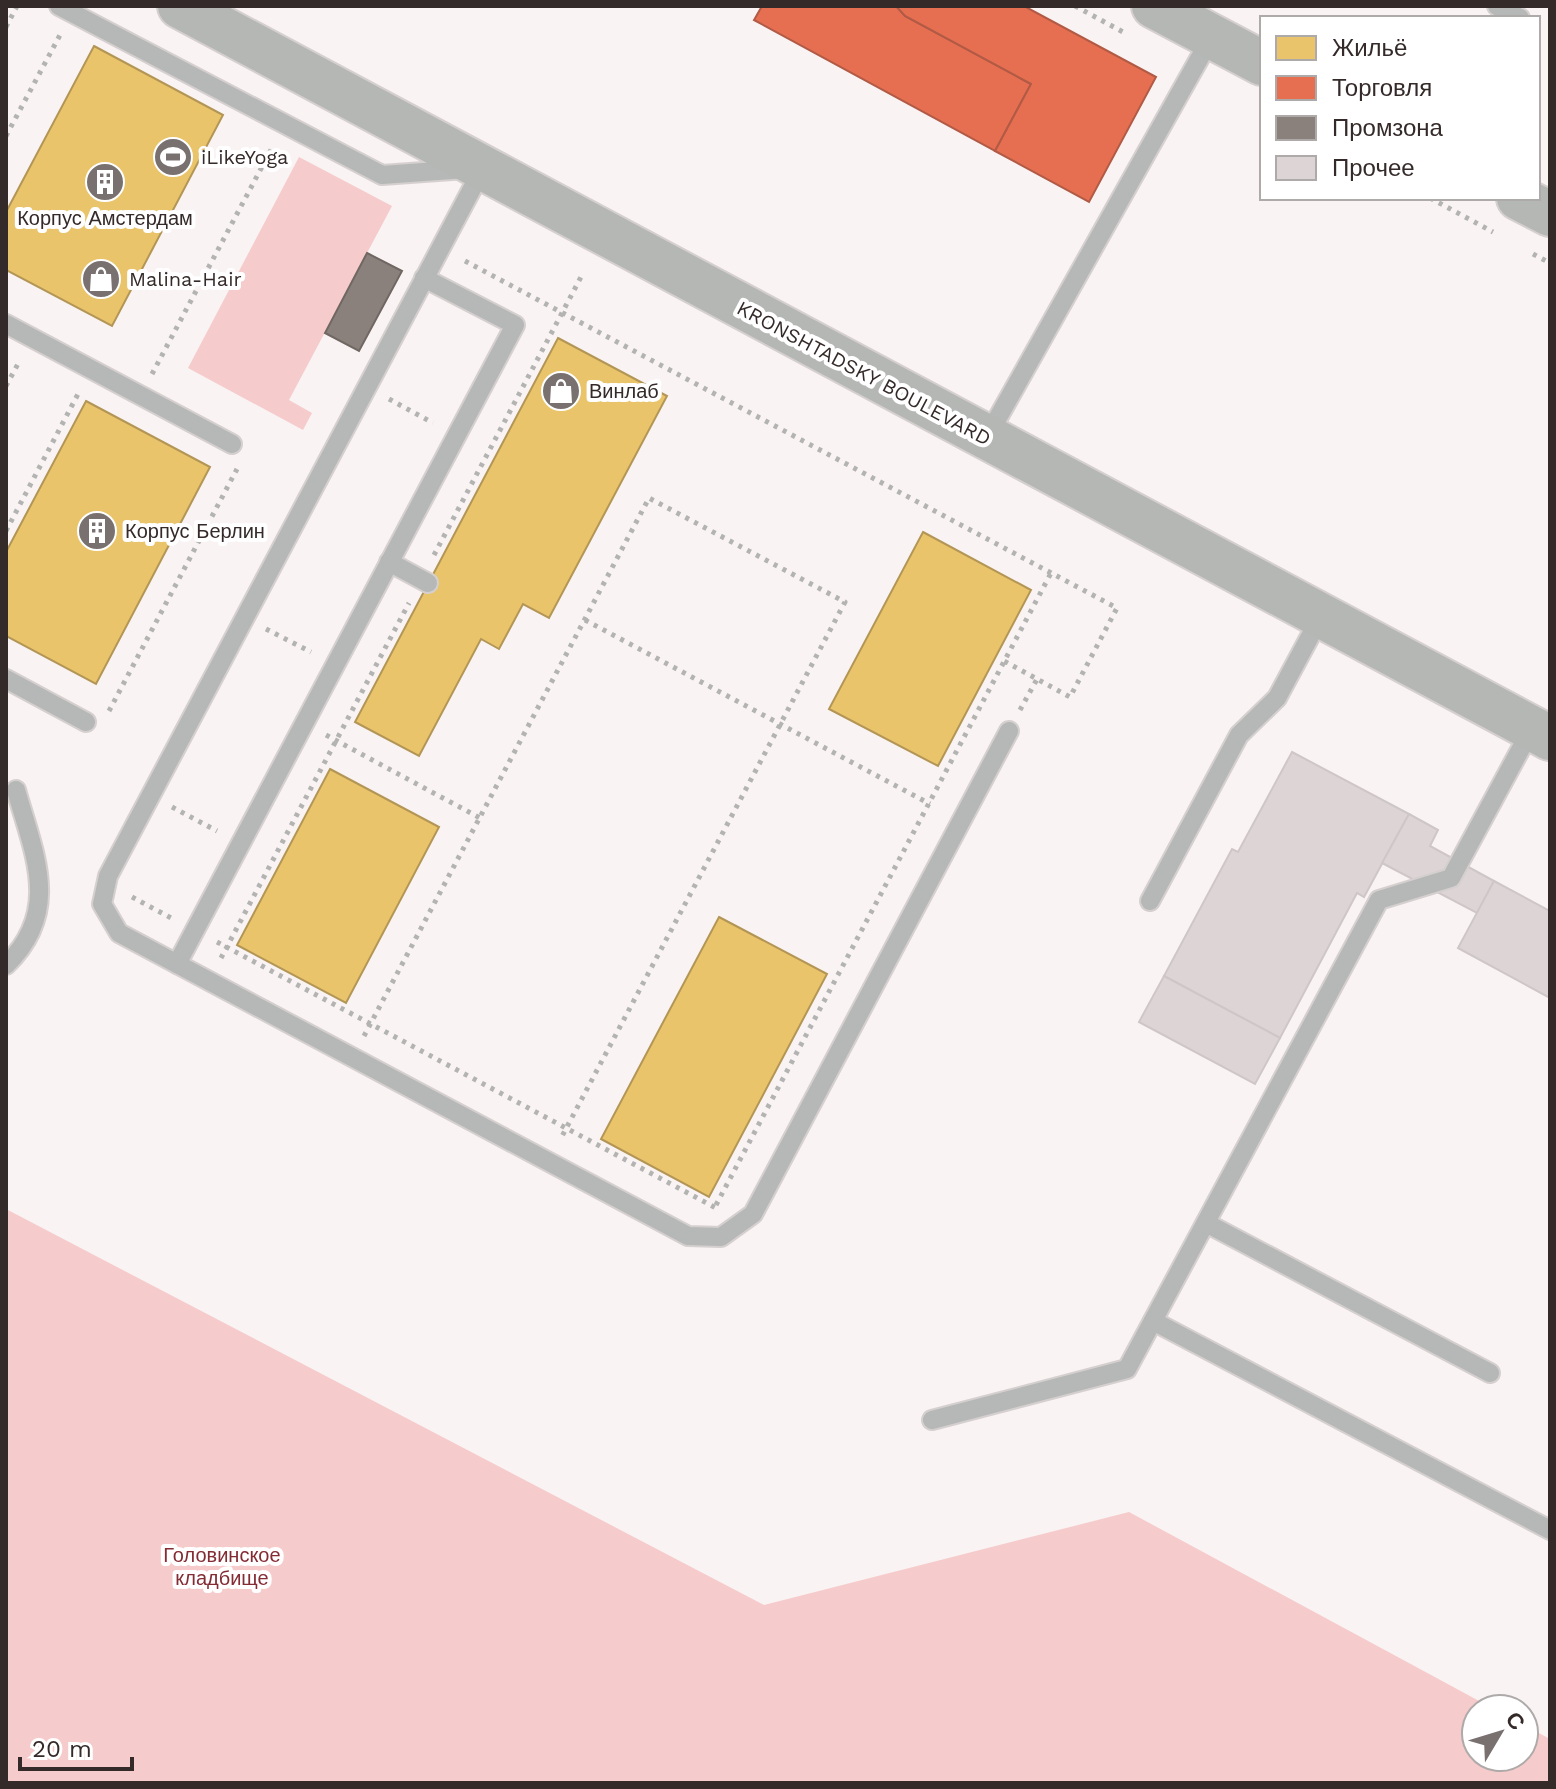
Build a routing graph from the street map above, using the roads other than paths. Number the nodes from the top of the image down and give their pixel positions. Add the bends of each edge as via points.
1 (59, 6) edge
2 (180, 6) edge
3 (1154, 6) edge
4 (1497, 6) edge
5 (1518, 16) edge
6 (1212, 36) junction
7 (1260, 62) edge
8 (483, 168) junction
9 (1523, 200) edge
10 (1550, 214) edge
11 (424, 278) junction
12 (6, 324) edge
13 (986, 439) junction
14 (232, 444) road end
15 (389, 562) junction
16 (425, 581) road end
17 (1321, 616) junction
18 (6, 679) edge
19 (86, 722) road end
20 (1009, 731) dead end
21 (1541, 733) edge
22 (16, 790) dead end
23 (1150, 901) dead end
24 (177, 964) junction
25 (6, 965) edge
26 (1206, 1223) junction
27 (1153, 1321) junction
28 (1490, 1373) dead end
29 (932, 1420) dead end
30 (1550, 1530) edge

1 - 8 lane via 382,175
2 - 8 street, KRONSHTADSKY BOULEVARD
3 - 6 street
4 - 5 lane
6 - 7 street
6 - 13 lane
8 - 11 lane
8 - 13 street, KRONSHTADSKY BOULEVARD
9 - 10 street
11 - 15 lane via 515,325
11 - 24 lane via 108,876 102,904 119,933
12 - 14 lane
13 - 17 street, KRONSHTADSKY BOULEVARD
15 - 16 lane
15 - 24 lane
17 - 21 street, KRONSHTADSKY BOULEVARD
17 - 23 lane via 1277,698 1239,735
18 - 19 lane
20 - 24 lane via 753,1214 721,1237 688,1236
21 - 26 lane via 1451,878 1379,900
22 - 25 lane via 41,889 30,935
26 - 27 lane
26 - 28 lane
27 - 29 lane via 1127,1369
27 - 30 lane

